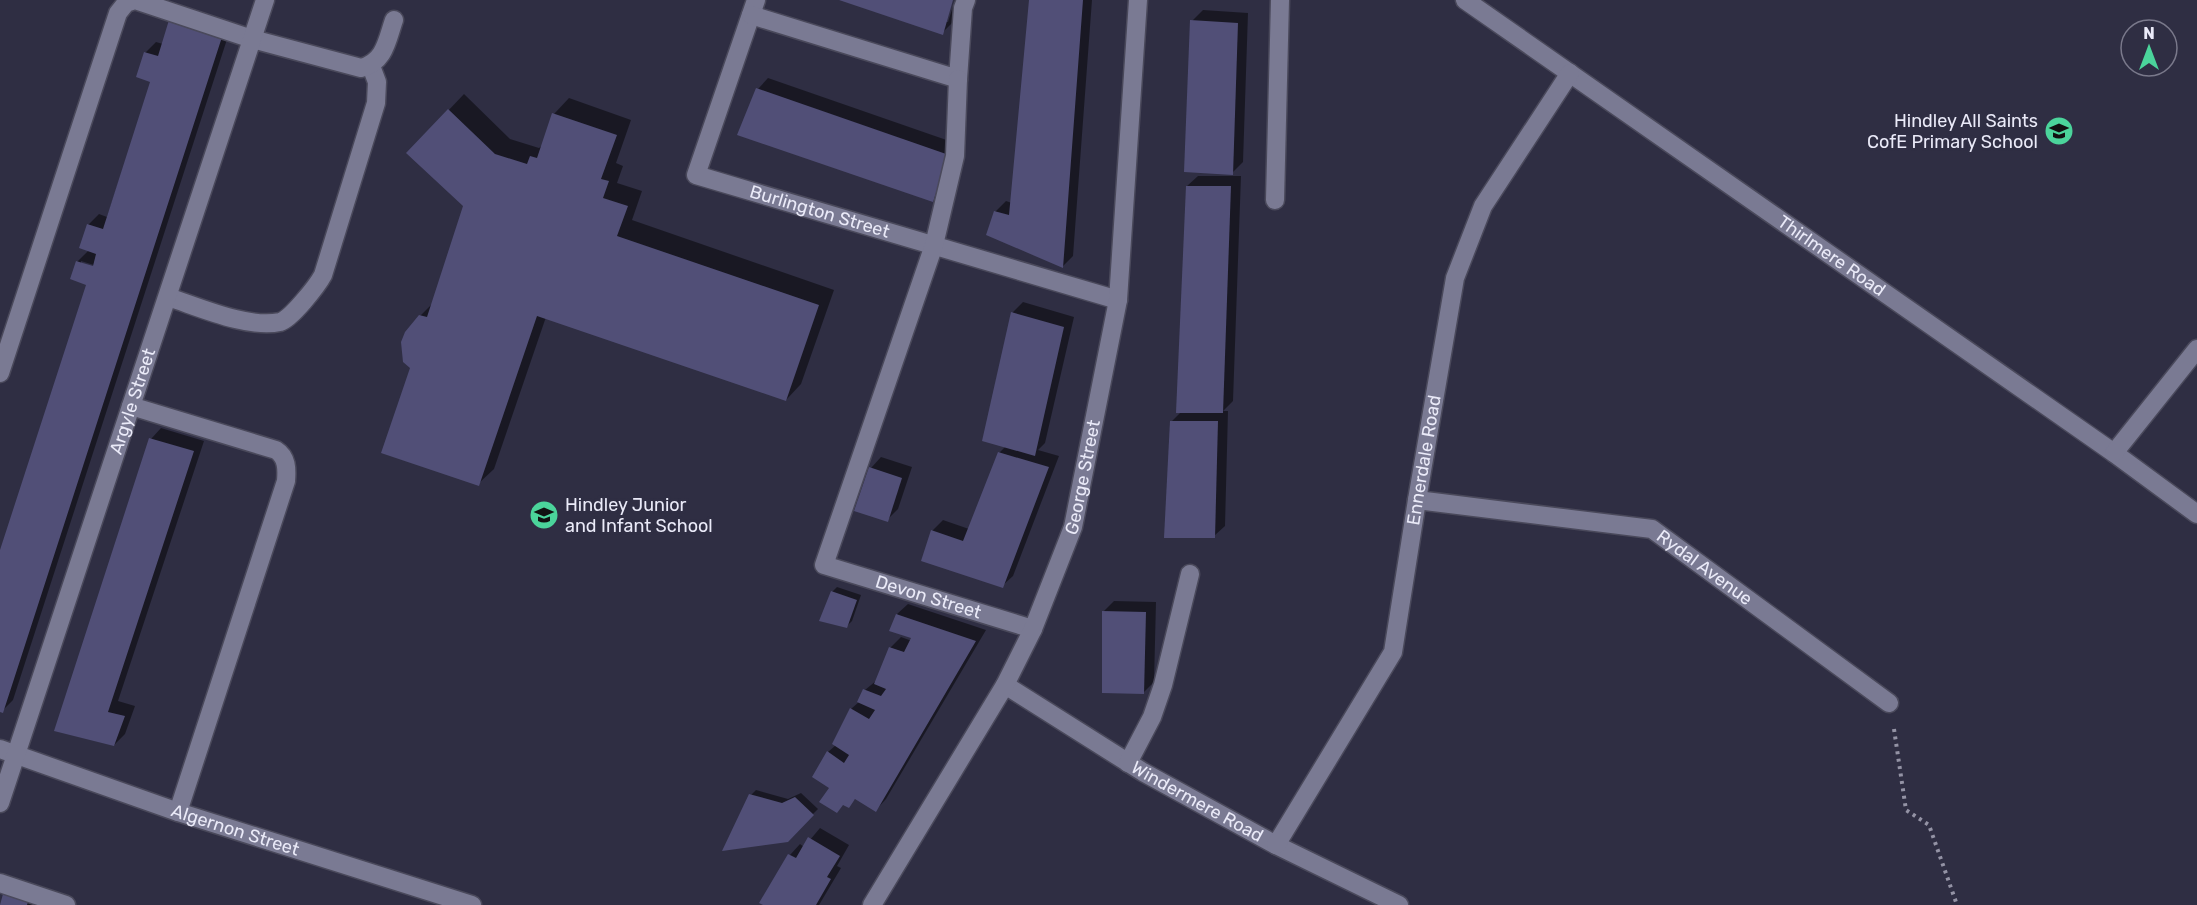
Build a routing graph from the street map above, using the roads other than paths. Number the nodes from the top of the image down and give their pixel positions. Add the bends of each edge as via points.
1 (265, 0) edge
2 (966, 0) edge
3 (1138, 0) edge
4 (1280, 0) edge
5 (1465, 0) edge
6 (753, 8) edge
7 (394, 20) dead end
8 (252, 39) junction
9 (371, 66) junction
10 (1570, 73) junction
11 (958, 79) junction
12 (1275, 200) dead end
13 (934, 245) junction
14 (168, 297) junction
15 (1118, 300) junction
16 (2197, 349) edge
17 (0, 374) edge
18 (131, 406) junction
19 (2114, 453) junction
20 (1417, 500) junction
21 (2197, 514) edge
22 (1190, 574) dead end
23 (1033, 629) junction
24 (1005, 685) junction
25 (1889, 703) road end
26 (8, 752) edge
27 (1128, 763) junction
28 (0, 803) edge
29 (178, 812) junction
30 (1276, 845) junction
31 (0, 883) edge
32 (66, 905) edge
33 (472, 905) edge
34 (872, 905) edge
35 (1399, 905) edge

1 - 8 street, Argyle Street
2 - 11 street
3 - 15 street, George Street
4 - 12 street
5 - 10 street, Thirlmere Road
6 - 11 street
6 - 13 street, Burlington Street via 696,175
7 - 9 street via 382,57
8 - 9 street via 353,66
8 - 14 street, Argyle Street
8 - 17 street via 135,0 122,7
9 - 14 street via 377,82 376,103 315,290 282,322 258,324
10 - 19 street, Thirlmere Road
10 - 20 street, Ennerdale Road via 1483,206 1455,278
11 - 13 street via 955,156
13 - 15 street, Burlington Street
13 - 23 street, Devon Street via 824,565
14 - 18 street, Argyle Street
15 - 23 street, George Street via 1073,527
16 - 19 street
18 - 26 street, Argyle Street
18 - 29 street via 276,450 287,469
19 - 21 street, Thirlmere Road
20 - 25 street, Rydal Avenue via 1652,529
20 - 30 street, Ennerdale Road via 1393,652
22 - 27 street via 1163,685 1152,717
23 - 24 street, George Street
24 - 27 street, Windermere Road
24 - 34 street, George Street
26 - 28 street, Argyle Street
26 - 29 street, Algernon Street
27 - 30 street, Windermere Road
29 - 33 street, Algernon Street
30 - 35 street, Windermere Road
31 - 32 street

